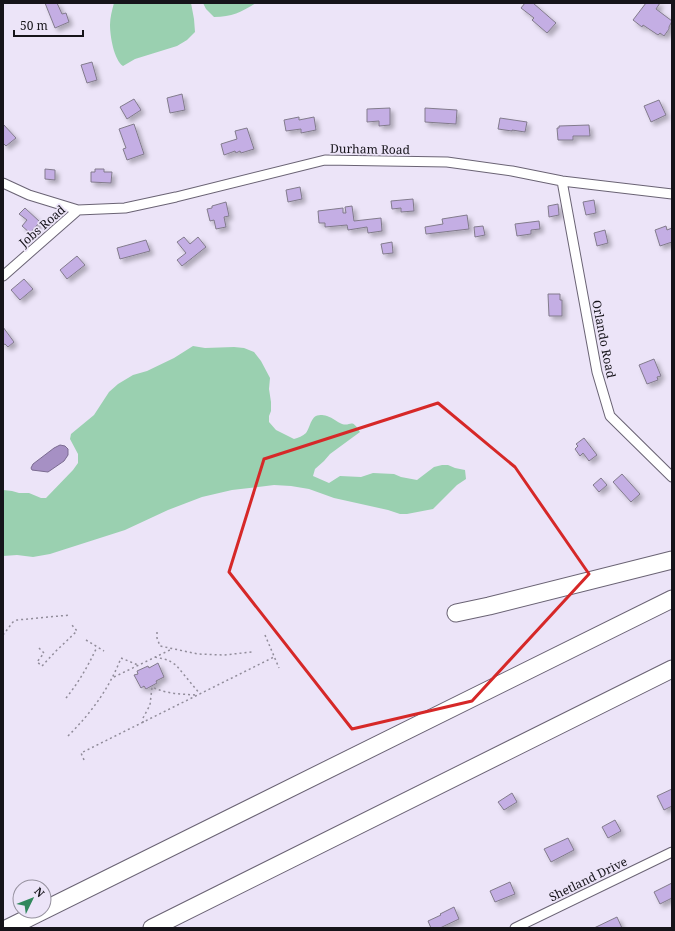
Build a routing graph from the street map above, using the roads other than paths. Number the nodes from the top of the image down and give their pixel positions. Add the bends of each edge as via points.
1 (562, 181) junction
2 (3, 183) edge
3 (672, 194) edge
4 (78, 210) junction
5 (3, 276) edge
6 (672, 477) edge
7 (672, 560) edge
8 (672, 599) edge
9 (456, 613) dead end
10 (672, 669) edge
11 (672, 852) edge
12 (8, 928) edge
13 (152, 928) edge
14 (515, 928) edge

1 - 3 street, Durham Road
1 - 4 street, Durham Road via 447,162 325,160 126,208
1 - 6 street, Orlando Road via 597,372 610,416
2 - 4 street, Durham Road via 29,195
4 - 5 street, Jobs Road
7 - 9 highway
8 - 12 highway
10 - 13 highway
11 - 14 street, Shetland Drive

